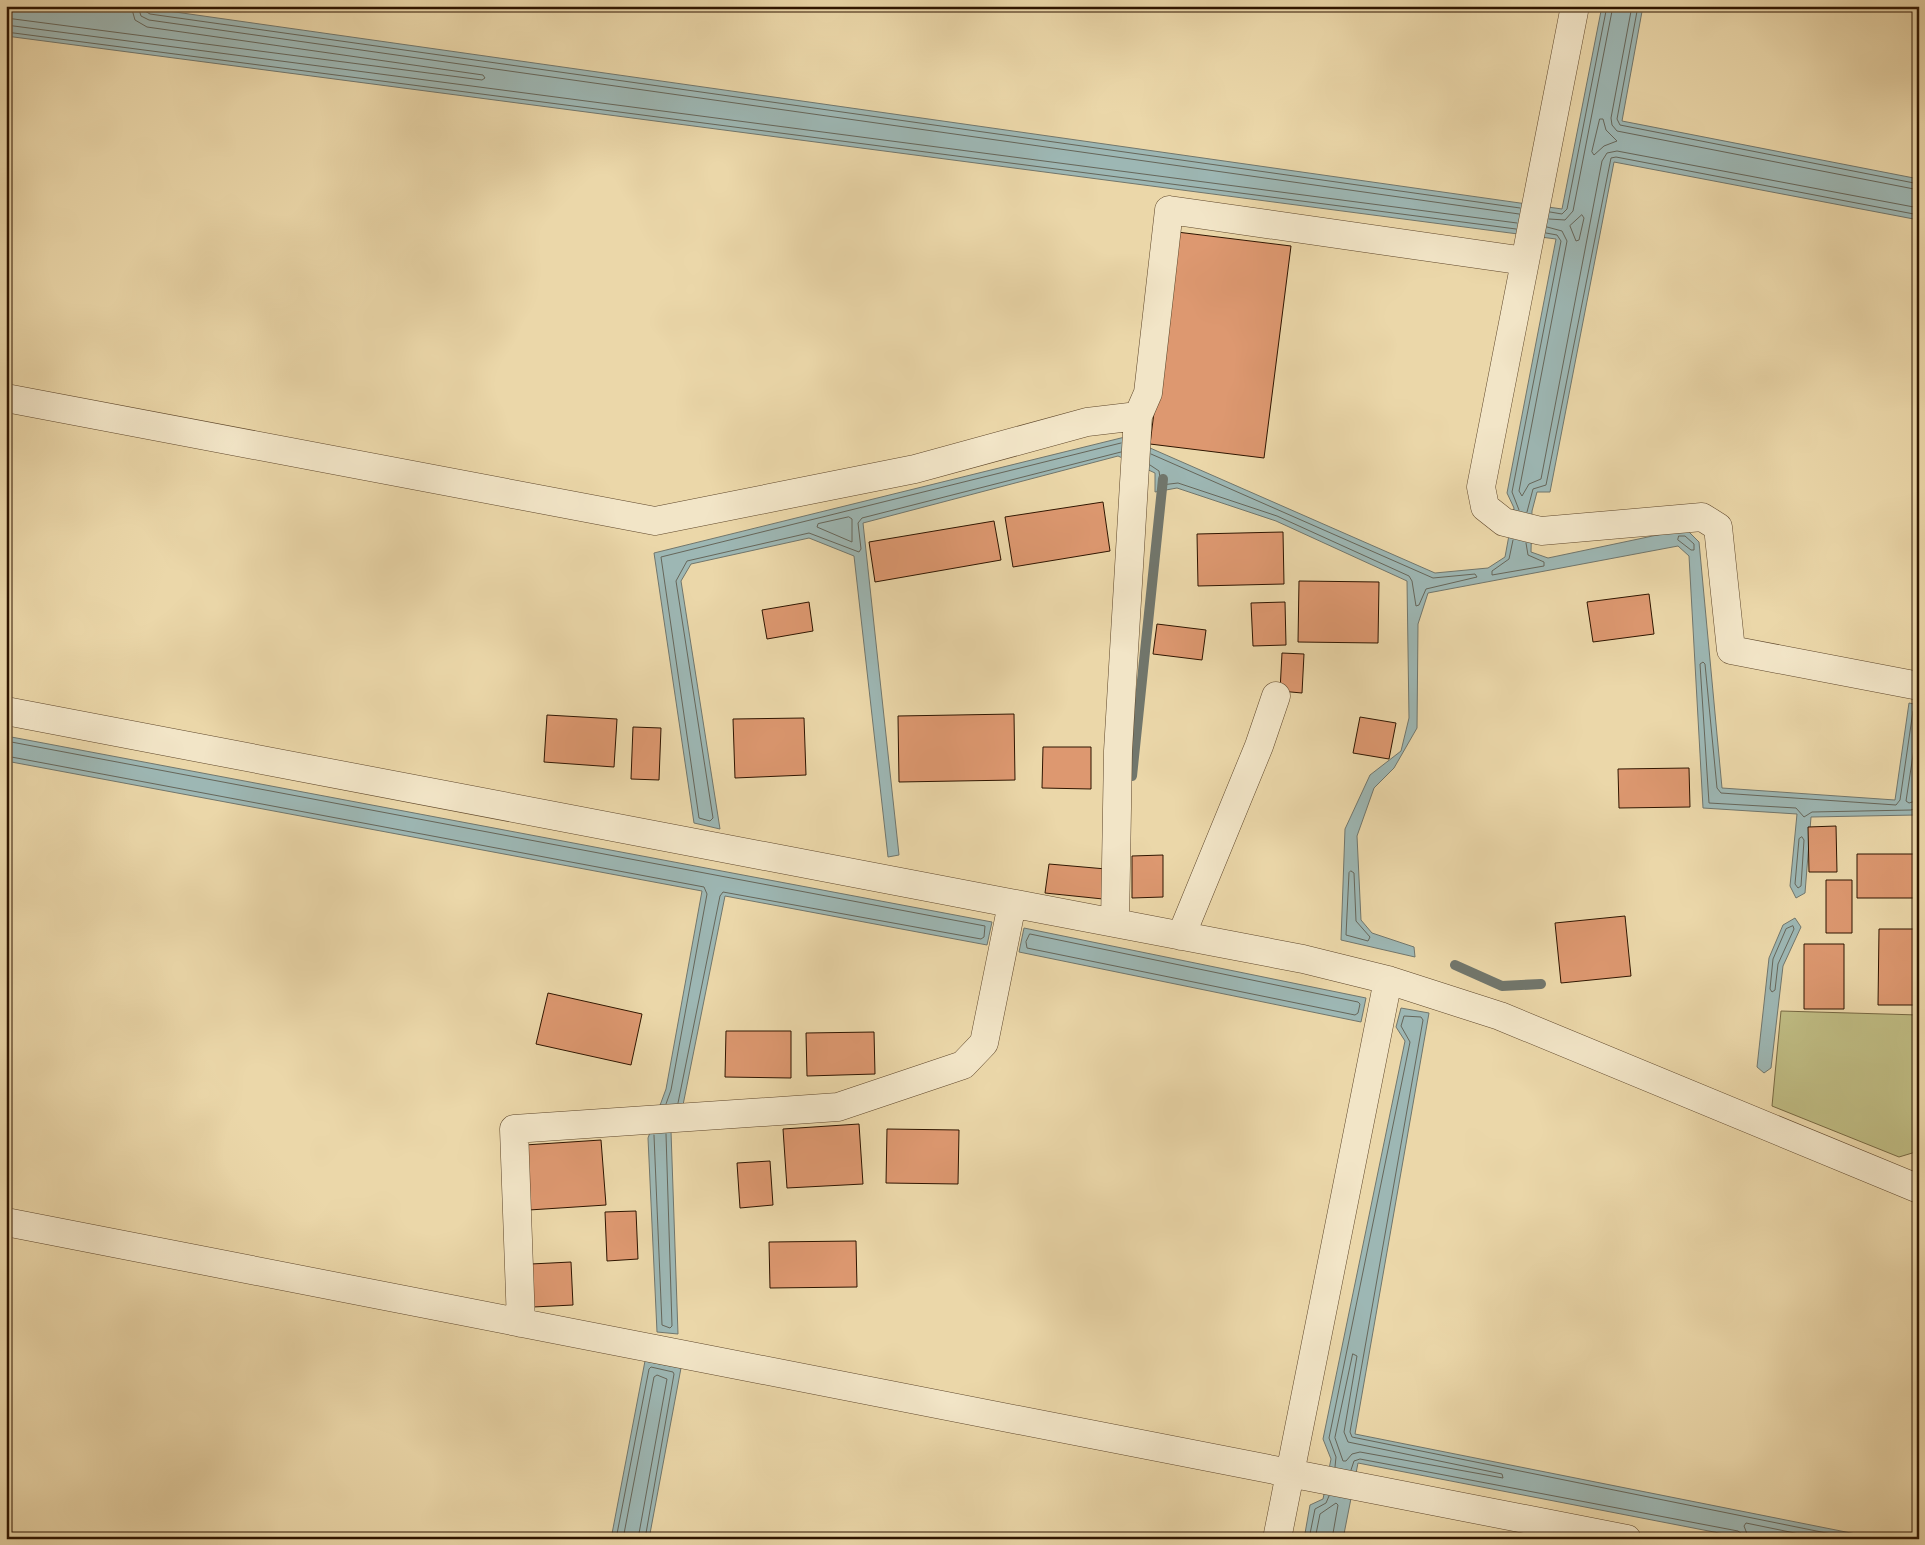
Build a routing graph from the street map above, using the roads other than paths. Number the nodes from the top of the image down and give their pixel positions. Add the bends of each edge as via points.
1 (1575, 6) edge
2 (1527, 252) junction
3 (6, 398) edge
4 (1138, 416) junction
5 (1919, 686) edge
6 (1276, 696) dead end
7 (6, 711) edge
8 (1012, 904) junction
9 (1115, 923) junction
10 (1181, 936) junction
11 (1388, 980) junction
12 (1919, 1189) edge
13 (6, 1222) edge
14 (521, 1323) junction
15 (1290, 1474) junction
16 (1277, 1539) edge
17 (1628, 1539) edge

1 - 2 street
2 - 4 street via 1169,210 1148,393
2 - 5 street via 1481,487 1485,507 1504,522 1541,530 1702,517 1718,527 1731,650
3 - 4 street via 655,521 915,470 1086,422
4 - 9 street via 1118,751
6 - 10 street via 1259,746
7 - 8 street
8 - 9 street
8 - 14 street via 984,1042 963,1065 838,1107 514,1129
9 - 10 street
10 - 11 street via 1303,959
11 - 12 street via 1500,1016
11 - 15 street
13 - 14 street
14 - 15 street
15 - 16 street
15 - 17 street

